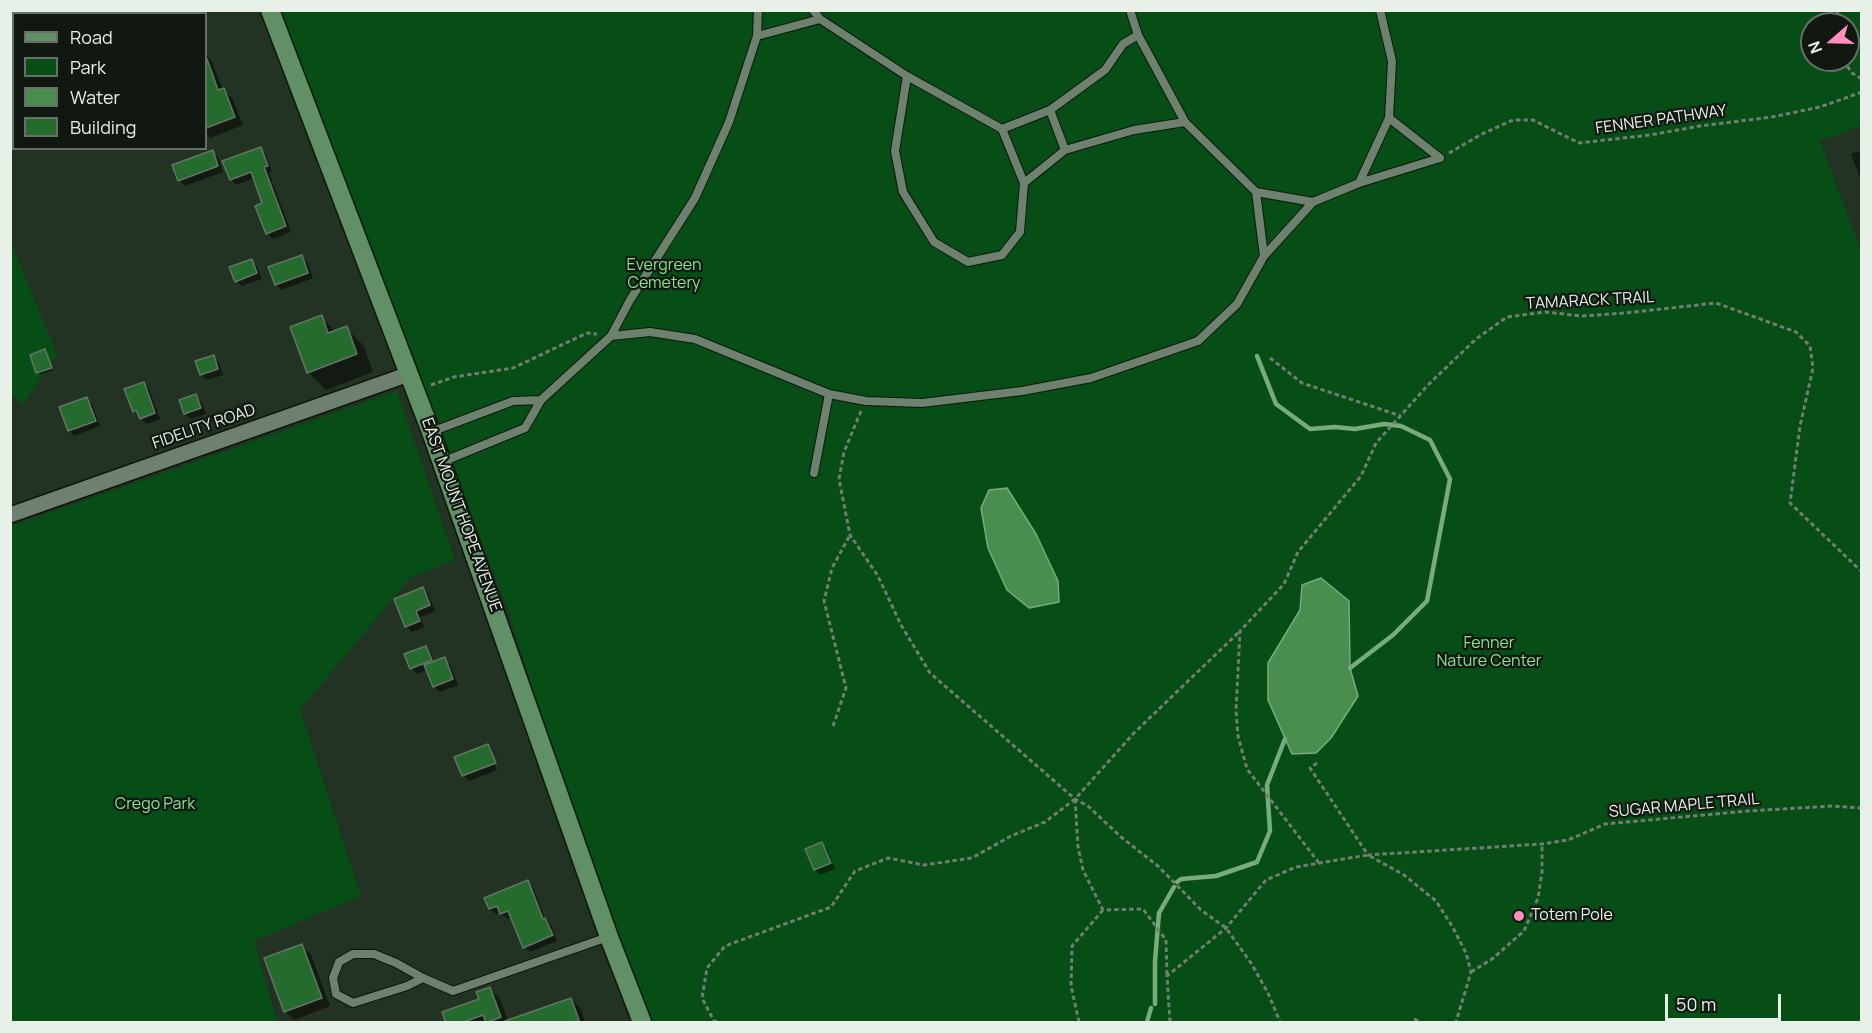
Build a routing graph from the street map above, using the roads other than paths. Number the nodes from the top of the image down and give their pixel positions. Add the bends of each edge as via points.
1 (270, 10) edge
2 (758, 10) edge
3 (813, 10) edge
4 (1130, 10) edge
5 (1380, 10) edge
6 (820, 19) junction
7 (1138, 35) junction
8 (757, 36) junction
9 (907, 76) junction
10 (1050, 110) junction
11 (1389, 118) junction
12 (1185, 122) junction
13 (1002, 129) junction
14 (1065, 150) junction
15 (1024, 183) junction
16 (1359, 183) junction
17 (1256, 192) junction
18 (1312, 202) junction
19 (1264, 256) junction
20 (611, 336) junction
21 (409, 374) junction
22 (829, 394) junction
23 (541, 400) junction
24 (431, 432) junction
25 (442, 462) junction
26 (814, 473) dead end
27 (10, 514) edge
28 (609, 937) junction
29 (423, 978) junction
30 (642, 1023) edge

1 - 21 street, EAST MOUNT HOPE AVENUE
2 - 8 lane
3 - 6 lane
4 - 7 lane
5 - 11 lane via 1392,61
6 - 8 lane
6 - 9 lane
7 - 10 lane via 1123,44 1105,69
7 - 12 lane
8 - 20 lane via 729,122 695,198
9 - 13 lane
9 - 15 lane via 895,151 903,192 934,242 968,262 1002,255 1020,232
10 - 13 lane
10 - 14 lane
11 - 16 lane
11 - 16 lane via 1440,158
12 - 14 lane via 1134,130
12 - 17 lane
13 - 15 lane
14 - 15 lane
16 - 18 lane
17 - 18 lane
17 - 19 lane
18 - 19 lane
19 - 22 lane via 1237,304 1198,341 1091,378 922,403 866,401
20 - 22 lane via 650,332 695,339
20 - 23 lane
21 - 24 street, EAST MOUNT HOPE AVENUE
21 - 27 street, FIDELITY ROAD
22 - 26 lane
23 - 24 lane via 513,401
23 - 25 lane via 525,428
24 - 25 street, EAST MOUNT HOPE AVENUE
25 - 28 street, EAST MOUNT HOPE AVENUE
28 - 29 lane via 453,991
28 - 30 street, EAST MOUNT HOPE AVENUE
29 - 29 lane via 374,954 353,954 339,962 333,978 336,994 353,1003

